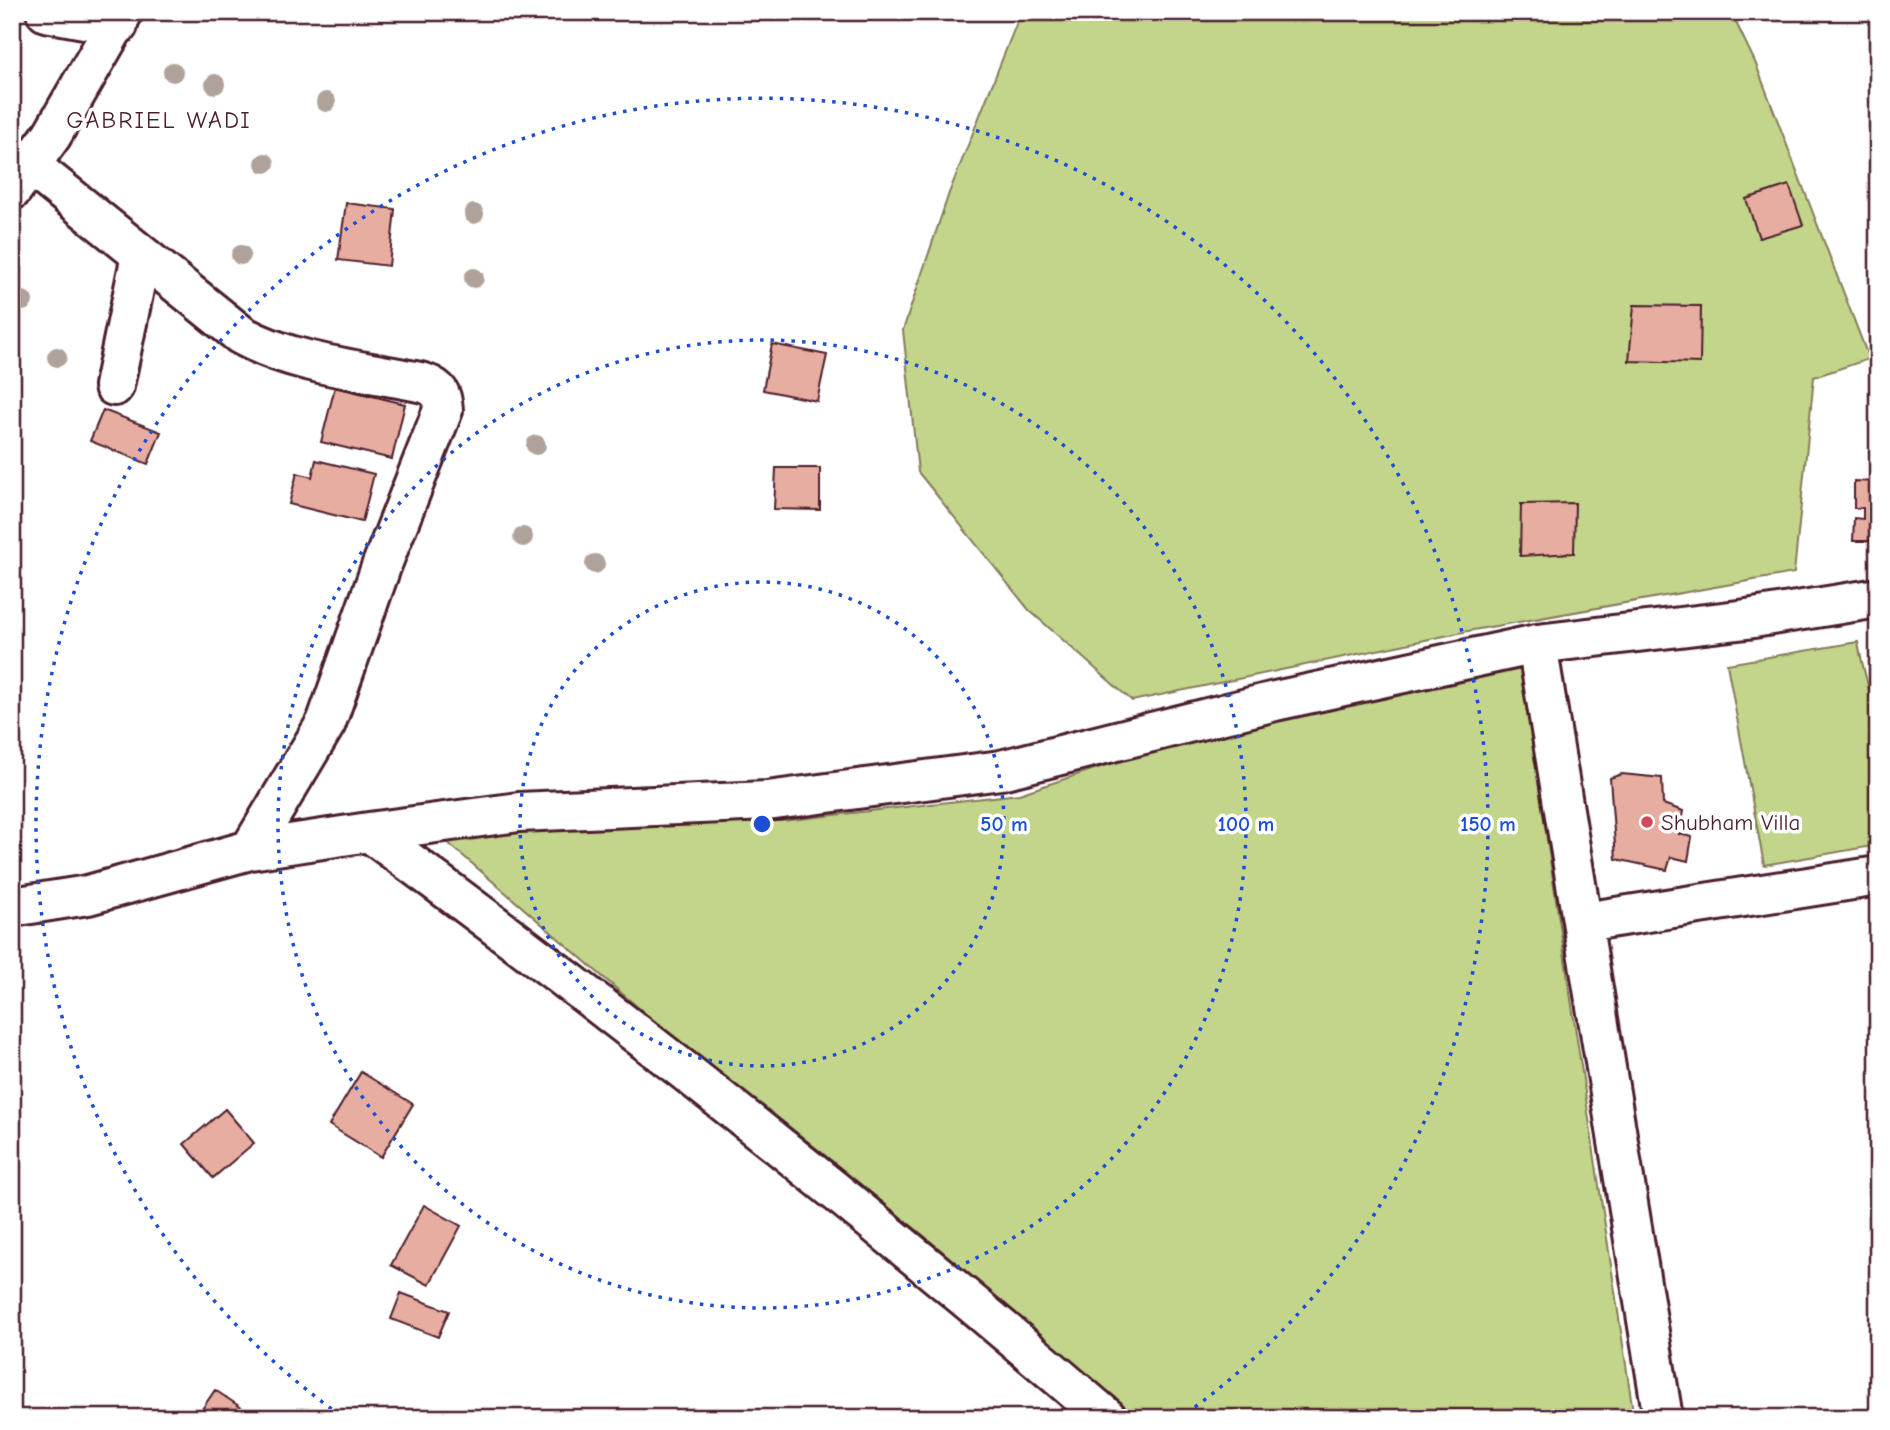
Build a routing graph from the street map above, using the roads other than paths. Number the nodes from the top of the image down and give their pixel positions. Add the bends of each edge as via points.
1 (46, 12) edge
2 (120, 18) edge
3 (21, 178) edge
4 (141, 255) junction
5 (114, 386) dead end
6 (1878, 598) edge
7 (1537, 644) junction
8 (369, 832) junction
9 (250, 849) junction
10 (1878, 876) edge
11 (12, 907) edge
12 (1584, 922) junction
13 (1107, 1418) edge
14 (1663, 1418) edge

1 - 2 street
2 - 3 street
3 - 4 street
4 - 5 street
4 - 9 street via 241,335 263,347 424,383 442,395 443,410 326,723
6 - 7 street
7 - 8 street via 1275,701 1001,770 766,801 519,812
7 - 12 street
8 - 9 street
8 - 13 street via 545,961
9 - 11 street via 88,895
10 - 12 street
12 - 14 street

